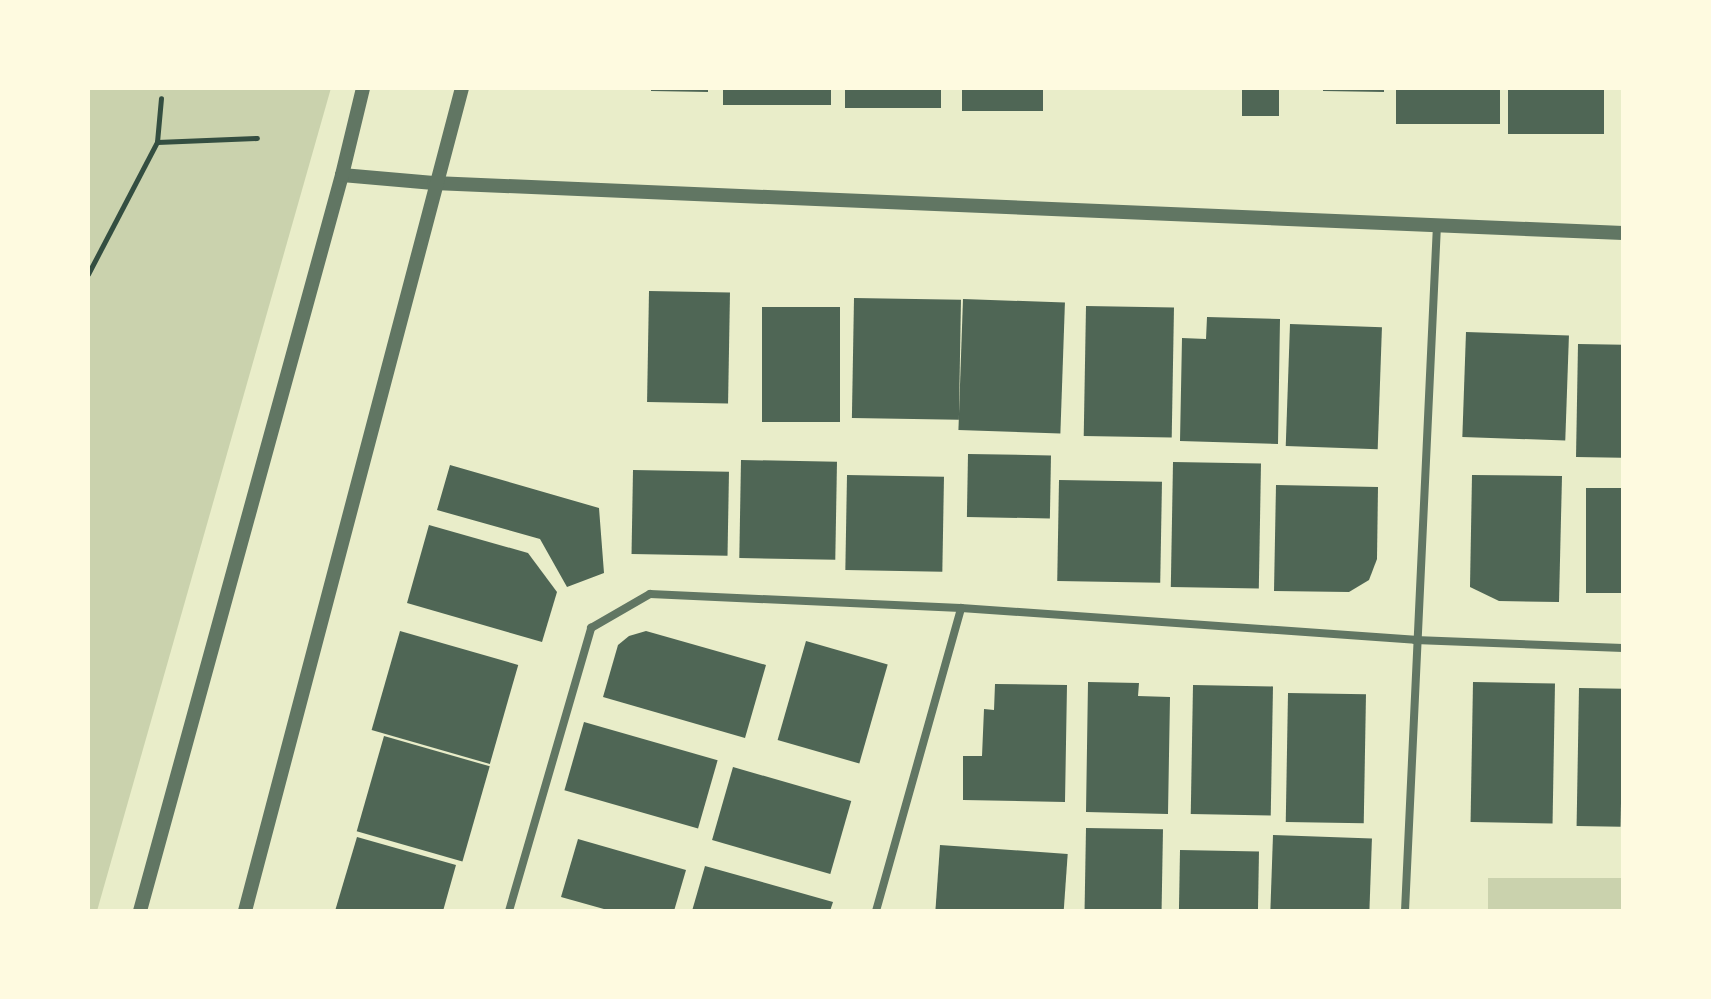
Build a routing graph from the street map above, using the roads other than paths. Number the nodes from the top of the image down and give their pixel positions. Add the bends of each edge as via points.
1 (363, 88) edge
2 (462, 88) edge
3 (342, 175) junction
4 (434, 183) junction
5 (1437, 226) junction
6 (1623, 233) edge
7 (961, 608) junction
8 (1415, 640) junction
9 (1623, 648) edge
10 (140, 911) edge
11 (245, 911) edge
12 (509, 911) edge
13 (876, 911) edge
14 (1405, 911) edge

1 - 3 street
2 - 4 street
3 - 4 street
3 - 10 street
4 - 5 street
4 - 11 street
5 - 6 street
5 - 8 street
7 - 8 street
7 - 12 street via 650,594 591,628
7 - 13 street
8 - 9 street
8 - 14 street

